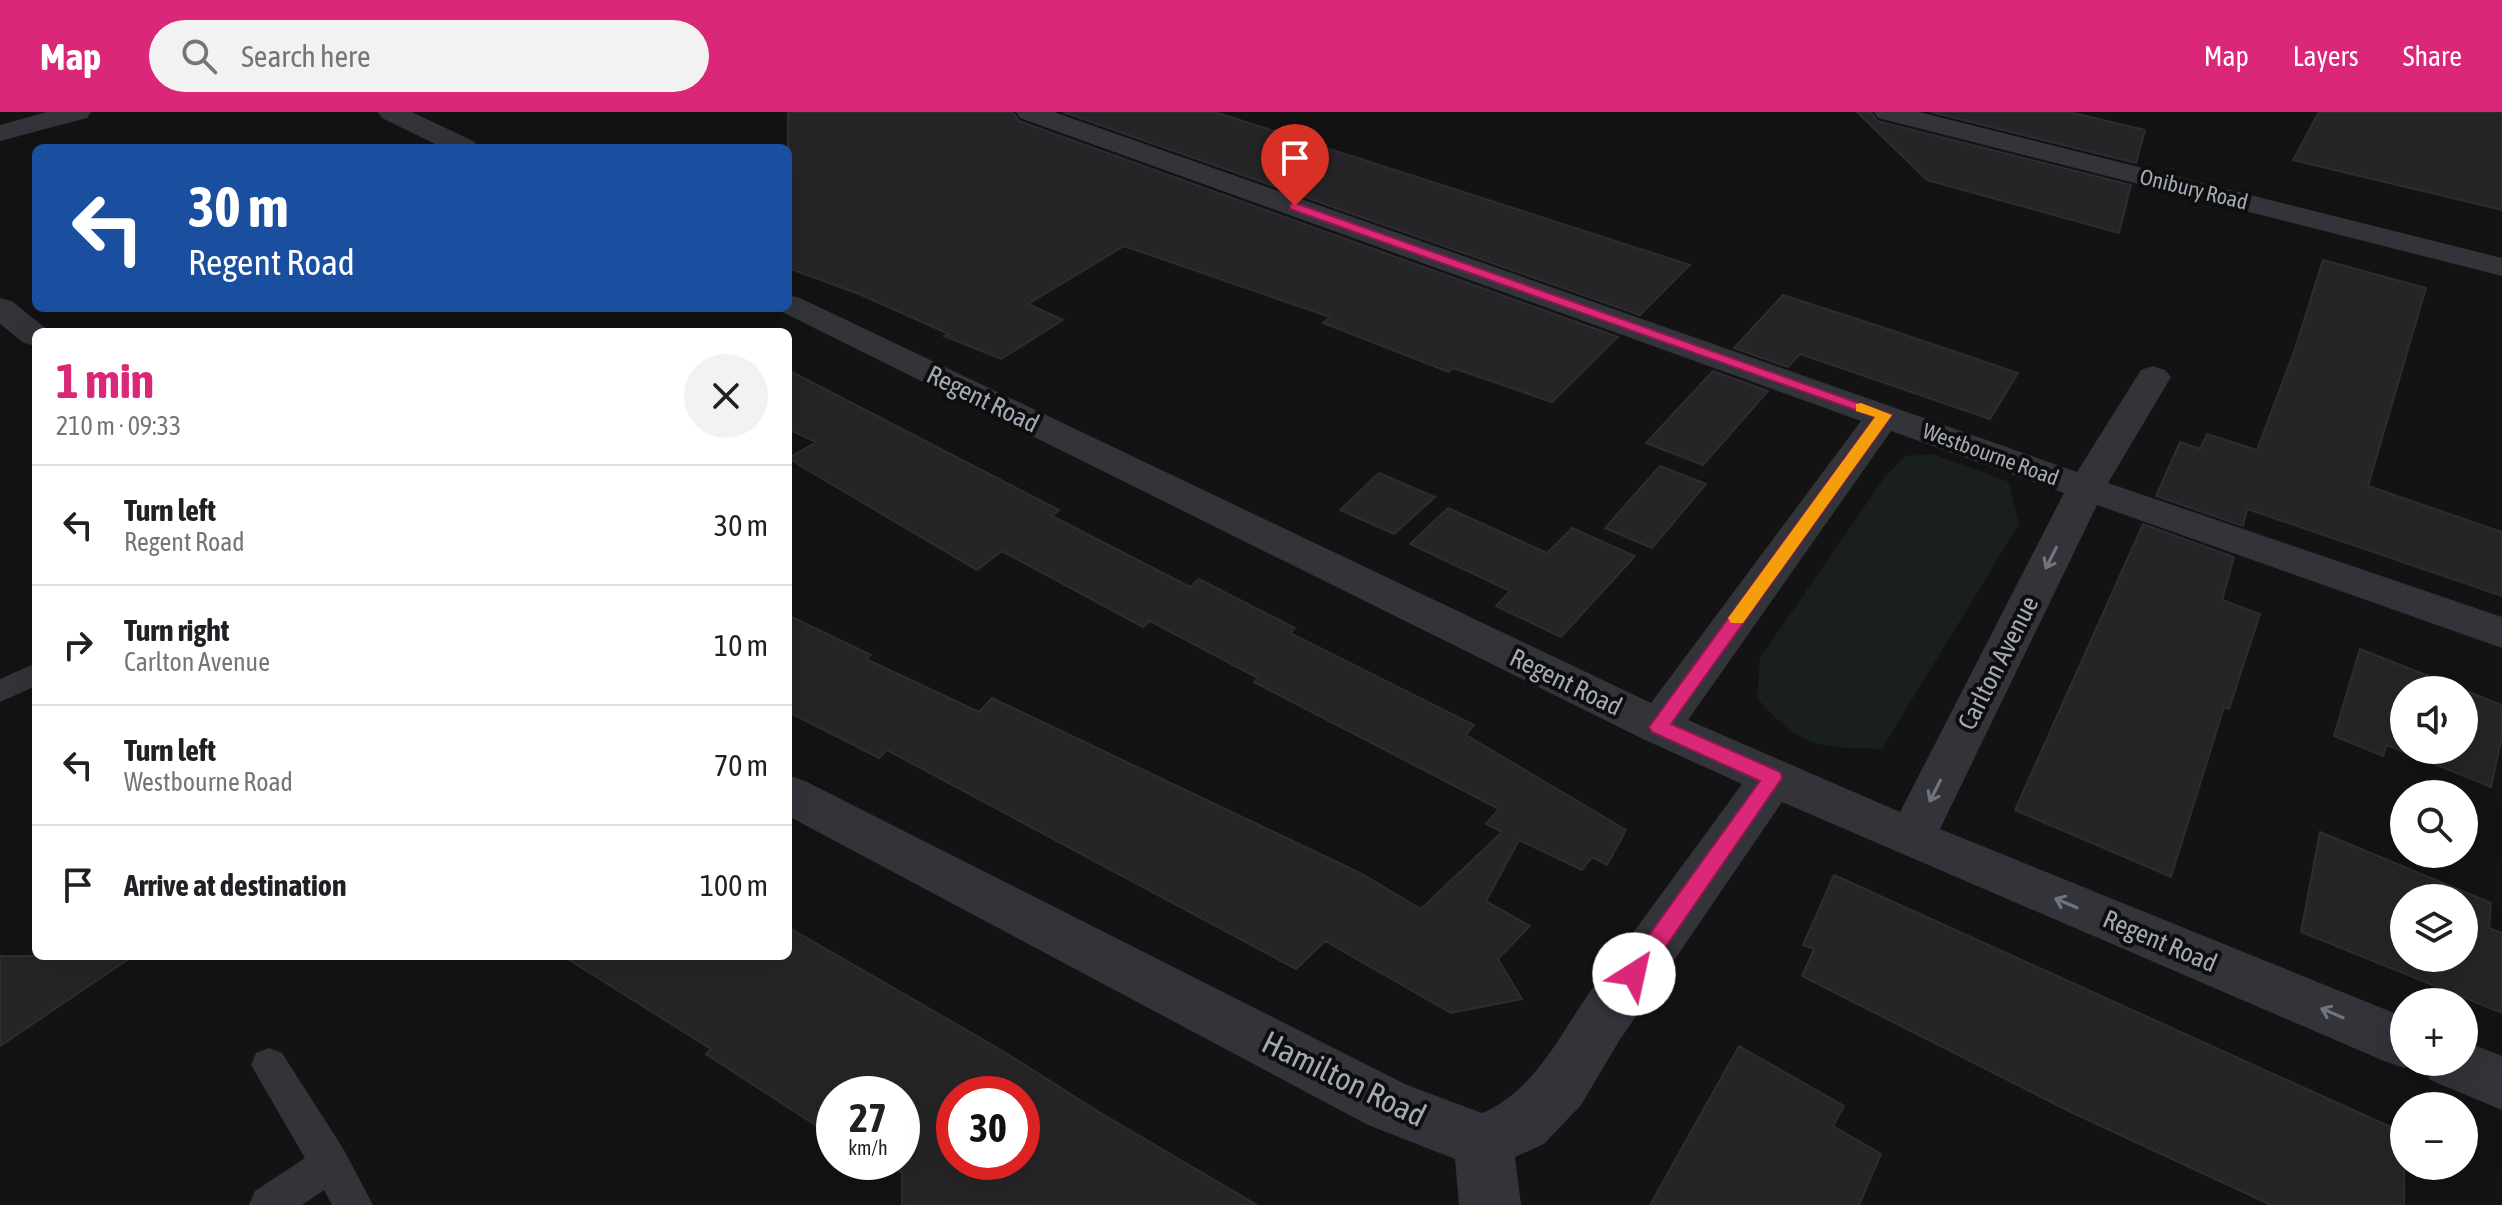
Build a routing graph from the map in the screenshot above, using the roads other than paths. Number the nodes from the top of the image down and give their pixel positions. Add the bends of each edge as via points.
1 (78, 112) edge
2 (391, 112) edge
3 (1029, 112) edge
4 (1887, 112) edge
5 (0, 133) edge
6 (457, 144) edge
7 (2502, 267) edge
8 (792, 307) edge
9 (0, 308) edge
10 (32, 333) edge
11 (2153, 377) dead end
12 (1884, 415) junction
13 (2086, 488) junction
14 (2502, 633) edge
15 (32, 675) edge
16 (0, 692) edge
17 (1659, 727) junction
18 (1773, 778) junction
19 (792, 796) edge
20 (1911, 838) junction
21 (2390, 1037) edge
22 (269, 1065) dead end
23 (2478, 1073) edge
24 (2502, 1083) edge
25 (1483, 1142) junction
26 (330, 1163) junction
27 (269, 1205) edge
28 (353, 1205) edge
29 (1490, 1205) edge

1 - 5 street
2 - 6 street
3 - 12 street, Westbourne Road
4 - 7 street, Onibury Road
8 - 17 street, Regent Road
9 - 10 street
11 - 13 street, Carlton Avenue
12 - 13 street, Westbourne Road
12 - 17 street
13 - 14 street, Westbourne Road
13 -> 20 street, Carlton Avenue
15 - 16 lane
17 - 18 street, Regent Road
18 - 20 street, Regent Road
18 - 25 street via 1599,1023 1561,1086 1523,1124
19 - 25 street, Hamilton Road via 1389,1106
21 -> 20 street, Regent Road
22 - 26 lane
23 - 24 street
25 - 29 street
26 - 27 lane
26 - 28 lane

